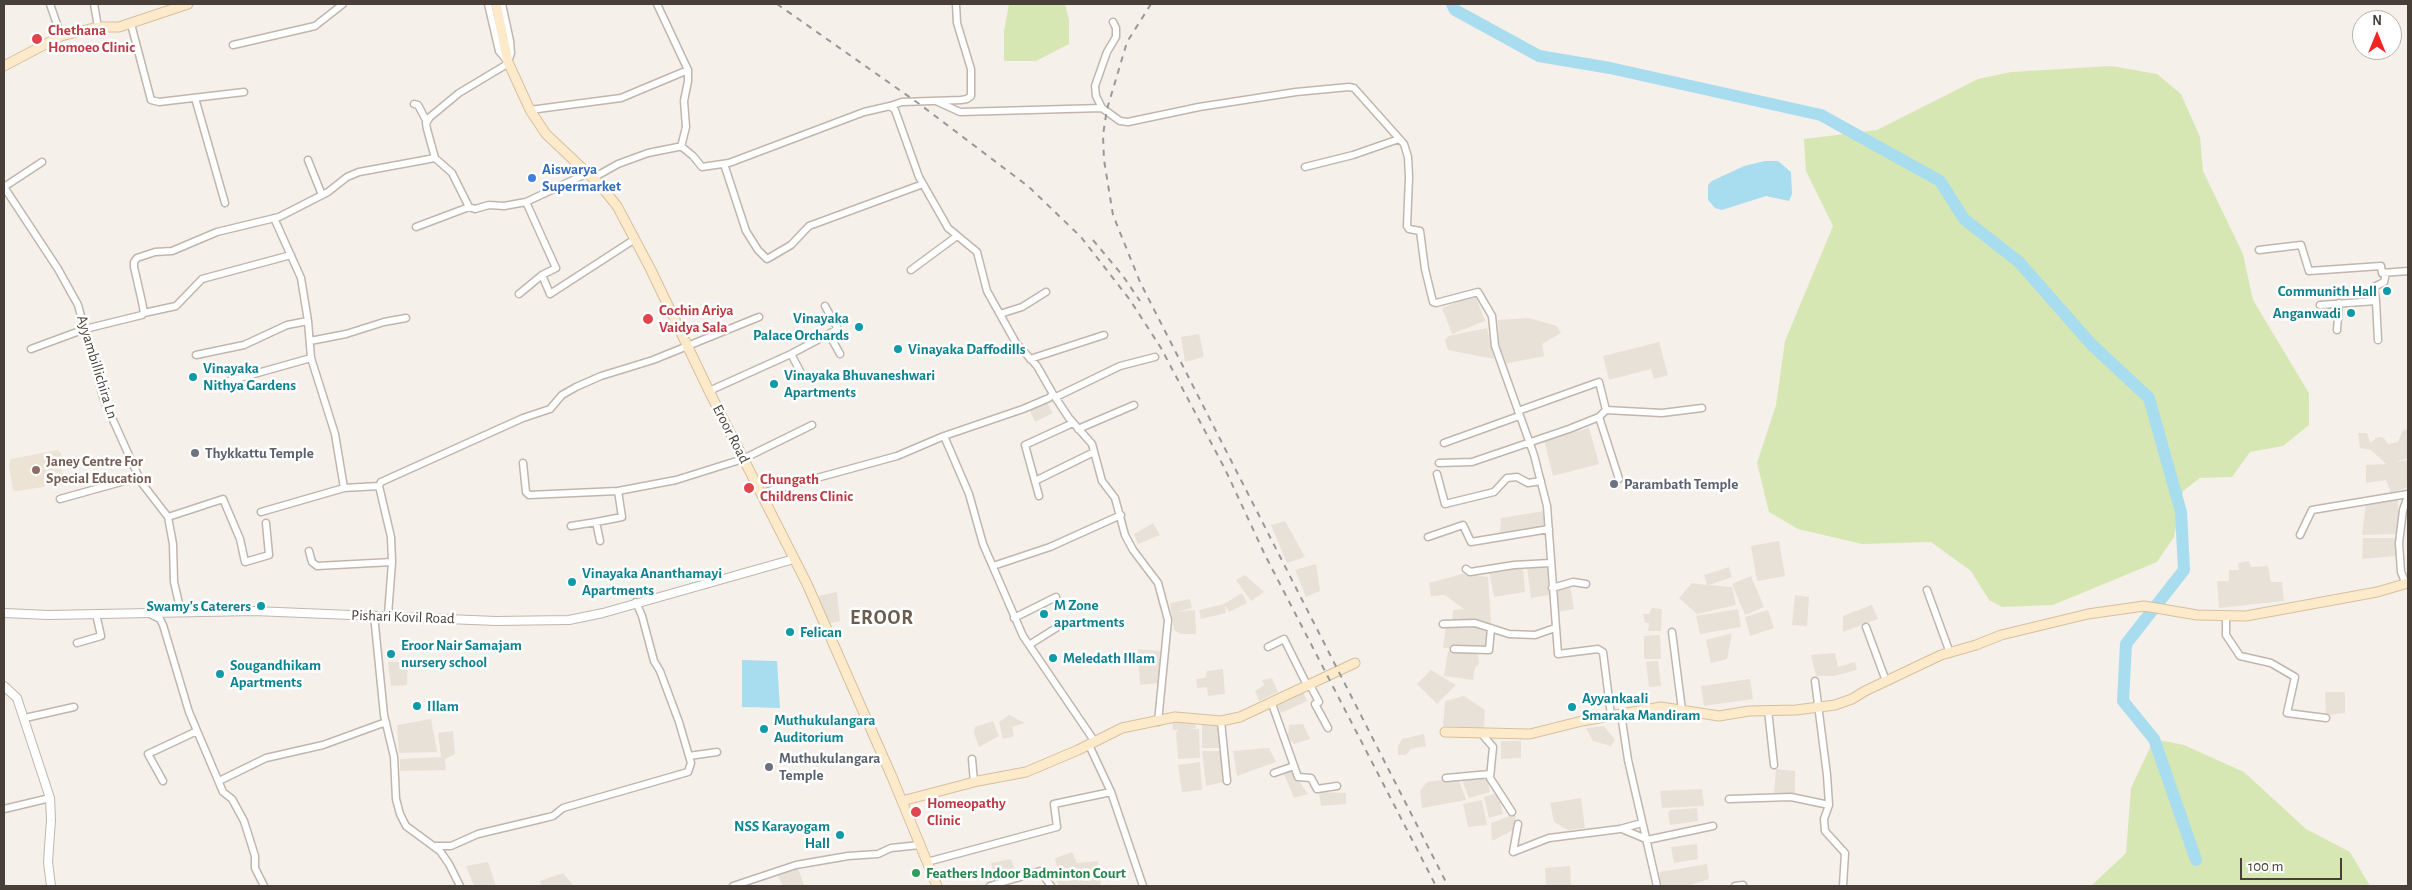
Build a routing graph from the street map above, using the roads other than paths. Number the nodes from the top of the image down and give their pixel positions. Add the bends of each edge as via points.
1 (50, 4) edge
2 (94, 4) edge
3 (188, 4) edge
4 (343, 4) edge
5 (488, 4) edge
6 (496, 4) edge
7 (502, 4) edge
8 (656, 4) edge
9 (956, 4) edge
10 (1113, 22) dead end
11 (130, 24) junction
12 (98, 27) junction
13 (60, 36) junction
14 (233, 45) dead end
15 (508, 63) junction
16 (4, 66) edge
17 (688, 70) junction
18 (244, 92) dead end
19 (195, 98) junction
20 (934, 100) junction
21 (414, 104) dead end
22 (890, 106) junction
23 (1102, 108) junction
24 (530, 110) junction
25 (427, 122) junction
26 (1399, 139) junction
27 (680, 147) junction
28 (435, 158) junction
29 (308, 160) dead end
30 (42, 162) dead end
31 (724, 164) junction
32 (1306, 166) dead end
33 (590, 176) junction
34 (923, 184) junction
35 (4, 187) edge
36 (322, 195) junction
37 (526, 202) junction
38 (225, 203) dead end
39 (468, 207) junction
40 (274, 218) junction
41 (416, 227) dead end
42 (957, 236) junction
43 (635, 239) junction
44 (2260, 250) dead end
45 (291, 255) junction
46 (911, 270) dead end
47 (2408, 271) edge
48 (2386, 273) junction
49 (542, 275) junction
50 (1046, 292) dead end
51 (519, 294) dead end
52 (2376, 301) junction
53 (2339, 303) junction
54 (2320, 305) dead end
55 (825, 306) dead end
56 (144, 313) junction
57 (1000, 314) junction
58 (759, 317) dead end
59 (406, 318) dead end
60 (308, 321) junction
61 (85, 329) junction
62 (2337, 330) dead end
63 (829, 334) junction
64 (1104, 335) dead end
65 (2378, 340) dead end
66 (310, 341) junction
67 (688, 345) junction
68 (31, 349) dead end
69 (791, 354) junction
70 (840, 354) dead end
71 (196, 355) dead end
72 (1155, 357) dead end
73 (311, 358) junction
74 (1030, 359) junction
75 (800, 371) dead end
76 (214, 385) dead end
77 (709, 390) junction
78 (1054, 395) junction
79 (1134, 405) dead end
80 (1702, 408) dead end
81 (1606, 410) junction
82 (1519, 413) junction
83 (1599, 417) junction
84 (812, 425) dead end
85 (1075, 426) junction
86 (944, 436) junction
87 (1528, 442) junction
88 (1444, 443) dead end
89 (1094, 452) junction
90 (744, 459) junction
91 (523, 463) dead end
92 (1439, 463) dead end
93 (1437, 474) dead end
94 (139, 477) junction
95 (1618, 479) dead end
96 (1035, 481) junction
97 (1541, 481) junction
98 (379, 486) junction
99 (344, 488) junction
100 (618, 491) junction
101 (762, 493) junction
102 (2408, 495) edge
103 (1039, 496) dead end
104 (60, 499) dead end
105 (261, 512) dead end
106 (1121, 515) junction
107 (168, 517) junction
108 (596, 522) junction
109 (266, 523) dead end
110 (571, 526) dead end
111 (1549, 529) junction
112 (2300, 534) dead end
113 (1428, 537) dead end
114 (600, 542) dead end
115 (309, 551) dead end
116 (794, 558) junction
117 (392, 562) junction
118 (1550, 563) junction
119 (993, 566) junction
120 (1466, 569) dead end
121 (2407, 583) edge
122 (1586, 584) dead end
123 (1552, 588) junction
124 (1927, 590) dead end
125 (1056, 597) dead end
126 (636, 602) junction
127 (4, 612) edge
128 (181, 612) junction
129 (146, 613) junction
130 (96, 614) junction
131 (374, 615) junction
132 (388, 615) junction
133 (1014, 618) junction
134 (2226, 618) junction
135 (1064, 623) dead end
136 (1443, 624) dead end
137 (1866, 627) dead end
138 (1491, 628) junction
139 (1555, 628) junction
140 (1672, 632) dead end
141 (77, 643) dead end
142 (1029, 645) junction
143 (1268, 647) dead end
144 (1454, 648) dead end
145 (1950, 653) junction
146 (1355, 663) dead end
147 (1815, 681) dead end
148 (1886, 681) junction
149 (4, 686) edge
150 (1309, 686) junction
151 (1272, 704) junction
152 (74, 707) dead end
153 (1817, 707) junction
154 (1682, 710) junction
155 (1768, 710) junction
156 (1621, 714) junction
157 (1611, 715) junction
158 (24, 718) junction
159 (2326, 718) dead end
160 (1221, 720) junction
161 (386, 722) junction
162 (1158, 722) junction
163 (1328, 728) dead end
164 (197, 731) junction
165 (1445, 732) dead end
166 (1481, 733) junction
167 (1092, 743) junction
168 (718, 752) dead end
169 (689, 756) junction
170 (972, 760) dead end
171 (1774, 765) dead end
172 (1294, 766) junction
173 (1274, 773) dead end
174 (1490, 774) junction
175 (1446, 778) dead end
176 (163, 781) dead end
177 (219, 781) junction
178 (1227, 781) dead end
179 (974, 782) junction
180 (1337, 786) dead end
181 (1111, 792) junction
182 (50, 798) junction
183 (1729, 799) dead end
184 (902, 801) junction
185 (1829, 805) junction
186 (4, 809) edge
187 (1512, 812) dead end
188 (1642, 823) junction
189 (1518, 824) dead end
190 (1713, 826) dead end
191 (1622, 829) junction
192 (1646, 840) junction
193 (920, 845) junction
194 (433, 846) junction
195 (927, 862) junction
196 (1743, 885) dead end
197 (51, 886) edge
198 (264, 886) edge
199 (460, 886) edge
200 (733, 886) edge
201 (937, 886) edge
202 (990, 886) edge
203 (1051, 886) edge
204 (1143, 886) edge
205 (1657, 886) edge
206 (1735, 886) edge
207 (1844, 886) edge

1 - 13 street
2 - 12 street
3 - 11 main road
4 - 14 street via 315,26
5 - 15 street via 499,51
6 - 15 main road, Eroor Road
7 - 15 street via 510,41
8 - 17 street
9 - 20 street via 957,23 970,69 970,96 961,100
10 - 23 street via 1116,37 1095,86
11 - 12 main road via 119,28
11 - 19 street via 151,100
12 - 13 main road
13 - 16 main road
15 - 24 main road, Eroor Road
15 - 25 street via 459,93
17 - 24 street via 621,98
17 - 27 street via 684,101 686,127
18 - 19 street
19 - 38 street
20 - 22 street
20 - 23 street via 960,112
21 - 25 street via 418,105
22 - 31 street via 864,112
22 - 34 street via 895,110
23 - 26 street via 1120,121 1128,122 1208,105 1349,87 1354,88
24 - 33 main road, Eroor Road via 546,134
25 - 28 street
26 - 32 street via 1353,155
26 - 82 street via 1408,157 1407,226 1420,231 1432,300 1436,303 1478,292 1492,316 1495,346
27 - 31 street via 702,167
27 - 33 street via 648,153
28 - 36 street via 359,172
28 - 39 street via 452,172
29 - 36 street
30 - 35 street
31 - 34 street via 746,231 767,259 791,245 809,226
33 - 37 street
33 - 43 main road, Eroor Road via 617,206
34 - 42 street via 948,228
35 - 61 street, Ayyambillichira Ln via 58,269 78,305
36 - 40 street
37 - 39 street via 475,209
37 - 49 street via 556,268
39 - 41 street
40 - 45 street
40 - 56 street via 222,230 172,251 137,258 134,267
42 - 46 street
42 - 57 street via 977,252 987,290
43 - 49 street via 550,294
43 - 67 main road, Eroor Road
44 - 48 street via 2301,245 2309,271 2381,266 2382,273
45 - 56 street via 202,279 176,306
45 - 60 street via 301,278
47 - 48 street
48 - 52 street via 2384,282 2374,287
49 - 51 street
50 - 57 street via 1022,307
52 - 53 street
52 - 65 street
53 - 54 street
53 - 62 street
55 - 63 street via 838,329
56 - 61 street
57 - 74 street via 1016,343
58 - 67 street
59 - 66 street
60 - 66 street
60 - 71 street via 287,325 244,345
61 - 68 street
61 - 94 street, Ayyambillichira Ln via 104,400
63 - 69 street
63 - 70 street
64 - 74 street
66 - 73 street
67 - 77 main road, Eroor Road
67 - 98 street via 576,387 562,395 550,409 490,432 381,482
69 - 75 street
69 - 77 street
72 - 78 street via 1120,366
73 - 76 street
73 - 99 street via 333,427
74 - 78 street
77 - 90 main road, Eroor Road
78 - 85 street
78 - 86 street via 1008,415
79 - 85 street
80 - 81 street via 1662,413
81 - 82 street via 1599,382
81 - 83 street
82 - 87 street
82 - 88 street
83 - 87 street
83 - 95 street
84 - 90 street
85 - 89 street via 1092,444
85 - 96 street via 1025,445
86 - 101 street via 897,456
86 - 119 street via 969,494 981,538
87 - 92 street via 1472,462
87 - 97 street
89 - 96 street
89 - 106 street via 1102,481 1115,498
90 - 100 street via 676,480
90 - 101 main road, Eroor Road
91 - 100 street via 529,495
93 - 97 street via 1445,504 1494,492 1507,478 1517,477 1528,483
94 - 104 street
94 - 107 street, Ayyambillichira Ln
96 - 103 street
97 - 111 street
98 - 99 street
98 - 117 street via 387,512
99 - 105 street
100 - 108 street via 622,517
101 - 116 main road, Eroor Road
102 - 112 street via 2312,510
102 - 121 street via 2399,543 2401,572
106 - 119 street via 1050,547
106 - 162 street via 1133,550 1158,584 1168,620
107 - 109 street via 223,499 240,538 245,562 269,555
107 - 128 street, Ayyambillichira Ln via 174,582
108 - 110 street
108 - 114 street
111 - 113 street via 1471,542 1463,525
111 - 118 street
115 - 117 street via 312,562 317,566
116 - 126 street, Pishari Kovil Road
116 - 184 main road, Eroor Road
117 - 132 street
118 - 120 street via 1470,572
118 - 123 street
119 - 133 street
121 - 134 main road via 2377,592
122 - 123 street via 1572,582
123 - 139 street
124 - 145 street
125 - 133 street
126 - 132 street, Pishari Kovil Road via 569,620 496,621
126 - 169 street
127 - 130 street, Pishari Kovil Road
128 - 129 street, Pishari Kovil Road
128 - 131 street, Pishari Kovil Road
129 - 130 street, Pishari Kovil Road
129 - 164 street via 160,619 164,625
130 - 141 street via 102,636
131 - 132 street, Pishari Kovil Road
131 - 161 street
133 - 142 street
134 - 145 main road via 2144,606 2027,628
134 - 159 street via 2226,635 2240,656 2271,663 2295,677 2287,713
135 - 142 street
136 - 138 street via 1474,623
137 - 148 street
138 - 139 street via 1509,634 1535,635
138 - 144 street via 1489,650
139 - 157 street via 1558,654 1598,648 1603,652
140 - 154 street
142 - 167 street
143 - 150 street via 1284,639
145 - 148 main road
146 - 150 main road
147 - 153 street
148 - 153 main road via 1852,699
149 - 158 street via 17,698
150 - 151 main road
150 - 163 street via 1319,702 1315,704
151 - 160 main road via 1240,717
151 - 172 street
152 - 158 street
153 - 155 main road
153 - 185 street
154 - 155 main road via 1720,716
154 - 156 main road via 1661,706
155 - 171 street
156 - 157 main road
156 - 188 street
157 - 166 main road via 1530,734
158 - 182 street
160 - 162 main road via 1175,717
160 - 178 street
161 - 177 street via 323,745 266,758
161 - 194 street via 394,757 400,814 406,826
162 - 167 main road via 1122,728
164 - 176 street via 148,754
164 - 177 street
165 - 166 main road
166 - 174 street via 1493,747
167 - 179 main road via 1026,772
167 - 181 street
168 - 169 street
169 - 194 street via 691,768 685,774 563,808 552,816 478,834 451,846
170 - 179 street
172 - 173 street
172 - 180 street via 1298,777 1311,778 1317,789
174 - 175 street
174 - 187 street
177 - 198 street via 244,821 255,856 255,868
179 - 184 main road
181 - 195 street via 1054,804 1057,827
181 - 204 street
182 - 186 street
182 - 197 street via 48,862
183 - 185 street via 1791,797
184 - 193 main road, Eroor Road
185 - 207 street via 1824,819 1825,831 1846,852
188 - 191 street
188 - 192 street
189 - 191 street via 1513,852 1549,838
190 - 192 street
191 - 192 street
192 - 205 street
193 - 195 main road, Eroor Road
193 - 200 street via 796,865
194 - 199 street via 450,864
195 - 201 main road, Eroor Road
196 - 206 street
202 - 203 street via 1040,871

